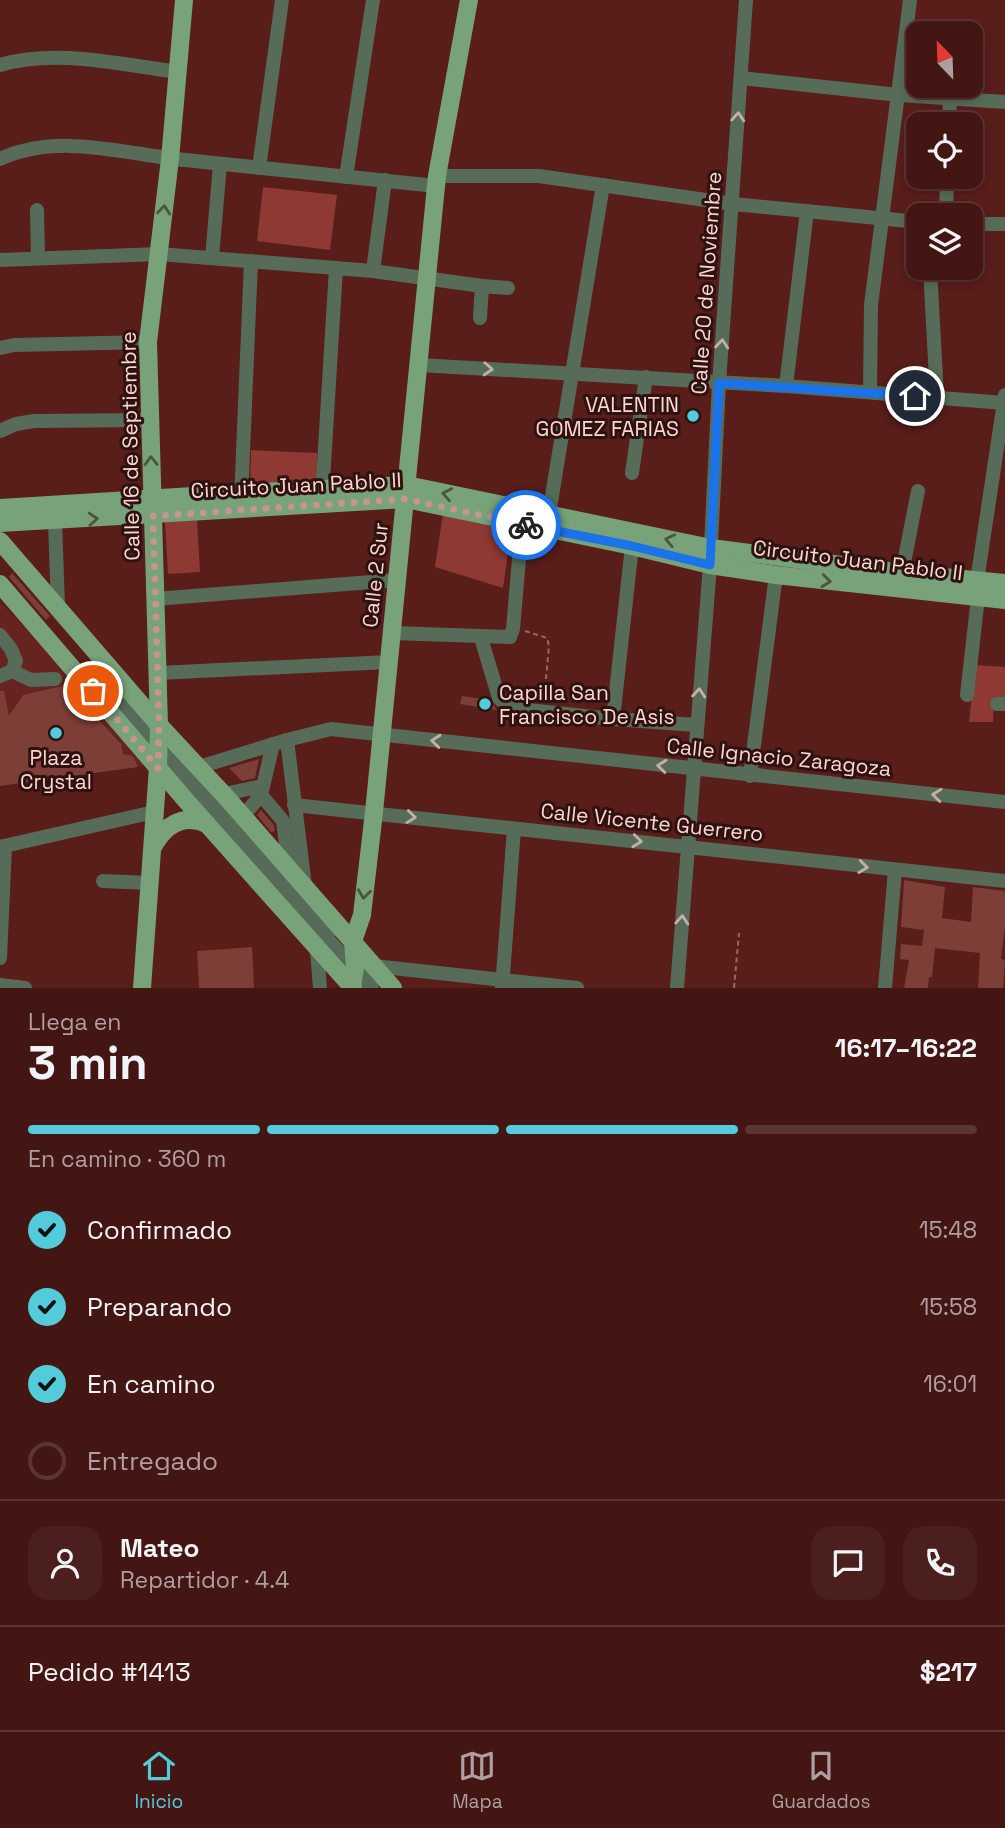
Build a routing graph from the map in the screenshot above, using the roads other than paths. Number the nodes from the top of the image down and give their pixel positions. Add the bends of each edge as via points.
1 (184, 0) edge
2 (282, 0) edge
3 (373, 0) edge
4 (469, 0) edge
5 (746, 0) edge
6 (910, 0) edge
7 (0, 65) edge
8 (179, 72) junction
9 (741, 78) junction
10 (899, 95) junction
11 (950, 99) junction
12 (1005, 102) edge
13 (949, 112) edge
14 (0, 159) edge
15 (170, 159) junction
16 (220, 164) junction
17 (259, 168) junction
18 (346, 177) junction
19 (385, 180) junction
20 (437, 181) junction
21 (603, 185) junction
22 (733, 204) junction
23 (37, 210) dead end
24 (807, 211) junction
25 (880, 218) junction
26 (906, 221) edge
27 (983, 224) edge
28 (1005, 224) edge
29 (159, 254) junction
30 (37, 258) junction
31 (212, 258) junction
32 (0, 260) edge
33 (251, 261) junction
34 (336, 268) junction
35 (373, 271) junction
36 (428, 277) junction
37 (931, 280) edge
38 (482, 286) junction
39 (508, 288) dead end
40 (480, 318) dead end
41 (148, 342) junction
42 (0, 348) edge
43 (419, 365) junction
44 (571, 374) junction
45 (646, 377) junction
46 (719, 383) junction
47 (786, 386) junction
48 (870, 392) junction
49 (937, 397) junction
50 (1004, 399) edge
51 (150, 420) junction
52 (0, 431) edge
53 (632, 473) dead end
54 (999, 474) edge
55 (918, 491) dead end
56 (406, 492) junction
57 (322, 498) junction
58 (241, 501) junction
59 (153, 507) junction
60 (0, 508) edge
61 (548, 514) junction
62 (55, 521) junction
63 (0, 523) edge
64 (522, 524) junction
65 (0, 541) edge
66 (632, 546) junction
67 (0, 552) edge
68 (710, 556) junction
69 (902, 573) junction
70 (776, 575) junction
71 (0, 577) edge
72 (397, 580) junction
73 (1005, 583) edge
74 (978, 589) junction
75 (4, 592) edge
76 (155, 599) junction
77 (1005, 600) edge
78 (58, 606) junction
79 (391, 633) junction
80 (0, 635) edge
81 (481, 638) junction
82 (389, 662) junction
83 (158, 673) junction
84 (6, 674) edge
85 (55, 679) dead end
86 (967, 695) dead end
87 (613, 719) junction
88 (696, 725) junction
89 (382, 736) junction
90 (280, 742) junction
91 (158, 746) junction
92 (199, 767) junction
93 (693, 769) junction
94 (750, 776) junction
95 (262, 790) junction
96 (223, 794) junction
97 (1005, 802) edge
98 (295, 805) junction
99 (374, 812) junction
100 (154, 813) junction
101 (243, 816) junction
102 (207, 824) junction
103 (514, 829) junction
104 (2, 846) edge
105 (687, 846) junction
106 (151, 850) junction
107 (289, 867) junction
108 (895, 870) junction
109 (103, 881) dead end
110 (1005, 881) edge
111 (149, 883) junction
112 (305, 886) junction
113 (0, 944) edge
114 (0, 958) edge
115 (350, 959) edge
116 (503, 984) edge
117 (0, 985) edge
118 (25, 988) edge
119 (142, 988) edge
120 (320, 988) edge
121 (372, 988) edge
122 (384, 988) edge
123 (393, 988) edge
124 (577, 988) edge
125 (677, 988) edge
126 (885, 988) edge

1 - 8 main road, Calle 16 de Septiembre
2 - 17 street
3 - 18 street
4 - 20 main road, Calle 2 Sur
5 - 9 street, Calle 20 de Noviembre
6 - 10 street
7 - 8 street via 62,58
8 - 15 main road, Calle 16 de Septiembre
9 - 10 street
22 -> 9 street, Calle 20 de Noviembre
10 - 11 street
10 - 25 street
11 - 12 street
11 - 13 street
14 - 15 street via 32,148 79,146
15 - 16 street
29 -> 15 main road, Calle 16 de Septiembre
16 - 17 street
16 - 31 street
17 - 18 street
18 - 19 street
19 - 20 street
19 - 35 street
20 - 21 street via 514,174
20 - 36 main road, Calle 2 Sur
21 - 22 street
21 - 44 street
22 - 24 street
46 -> 22 street, Calle 20 de Noviembre
23 - 30 street
24 - 25 street
24 - 47 street
25 - 26 street
25 - 48 street via 871,305
27 - 28 street
29 - 30 street
29 - 31 street
29 - 41 main road, Calle 16 de Septiembre
30 - 32 street
31 - 33 street
33 - 34 street
33 - 58 street
34 - 35 street
34 - 57 street
35 - 36 street
36 - 38 street
36 - 43 main road, Calle 2 Sur
37 - 49 street
38 - 39 street
38 - 40 street
41 - 42 street
41 - 51 main road, Calle 16 de Septiembre
43 -> 44 street
43 - 56 main road, Calle 2 Sur
44 - 45 street
44 - 61 street
45 - 46 street
45 - 53 street
46 - 47 street
46 - 68 street, Calle 20 de Noviembre
47 - 48 street
48 - 49 street
49 - 50 street
50 - 54 street
51 - 52 street via 34,421
59 -> 51 main road, Calle 16 de Septiembre
54 - 74 street
55 - 69 street
56 - 57 main road, Circuito Juan Pablo II
61 -> 56 main road, Circuito Juan Pablo II
56 - 64 main road, Circuito Juan Pablo II
56 - 72 main road, Calle 2 Sur
57 - 58 main road, Circuito Juan Pablo II
58 - 59 main road, Circuito Juan Pablo II
59 - 60 main road, Circuito Juan Pablo II
62 -> 59 main road, Circuito Juan Pablo II
59 - 76 main road, Calle 16 de Septiembre
68 -> 61 main road, Circuito Juan Pablo II
62 - 63 main road, Circuito Juan Pablo II
62 - 78 street
64 - 66 main road, Circuito Juan Pablo II
64 - 81 street via 513,629 510,637
65 - 78 main road
66 - 68 main road, Circuito Juan Pablo II
66 - 87 street
67 - 91 street
68 - 69 main road, Circuito Juan Pablo II
68 - 70 main road, Circuito Juan Pablo II
88 -> 68 street, Calle 20 de Noviembre
69 - 74 main road, Circuito Juan Pablo II
70 -> 74 main road, Circuito Juan Pablo II
70 - 94 street
71 - 91 street
72 - 76 street
72 - 79 main road, Calle 2 Sur
73 - 74 main road, Circuito Juan Pablo II
74 - 77 main road, Circuito Juan Pablo II
74 - 86 street
75 - 91 main road
76 - 83 main road, Calle 16 de Septiembre
78 - 91 main road
79 - 81 street
79 - 82 main road, Calle 2 Sur
80 - 84 street via 15,657 15,666
81 - 87 street via 503,704 509,708
82 - 83 street
82 - 89 main road, Calle 2 Sur
83 - 91 main road, Calle 16 de Septiembre
84 - 85 street
87 - 88 street
88 - 93 street, Calle 20 de Noviembre
89 - 90 street, Calle Ignacio Zaragoza via 331,729
93 -> 89 street, Calle Ignacio Zaragoza
89 - 99 main road, Calle 2 Sur
90 - 92 street, Calle Ignacio Zaragoza
90 - 95 street
90 - 98 street
91 - 92 main road
91 - 100 main road, Calle 16 de Septiembre
91 - 102 main road
91 - 115 street
92 - 96 main road
93 - 94 street, Calle Ignacio Zaragoza
93 - 105 street, Calle 20 de Noviembre
97 -> 94 street, Calle Ignacio Zaragoza
95 - 96 street
95 - 101 street
95 - 107 street via 283,821
96 - 101 main road
98 - 99 street, Calle Vicente Guerrero
98 - 112 street
99 -> 103 street, Calle Vicente Guerrero
99 -> 115 main road, Calle 2 Sur via 362,915
100 - 104 street
100 - 106 main road, Calle 16 de Septiembre
101 - 107 main road
102 - 106 main road via 179,821 159,836
102 - 115 main road
103 -> 105 street, Calle Vicente Guerrero
103 - 116 street
104 - 113 street
105 -> 108 street, Calle Vicente Guerrero
125 -> 105 street, Calle 20 de Noviembre
106 - 111 main road, Calle 16 de Septiembre
107 - 112 main road
108 - 110 street, Calle Vicente Guerrero
108 - 126 street
109 - 111 street
111 - 119 main road, Calle 16 de Septiembre
112 - 115 main road
113 - 114 street
115 - 116 street
115 - 120 street
115 - 121 street
115 - 122 street
115 - 123 main road
116 - 124 street
117 - 118 street

